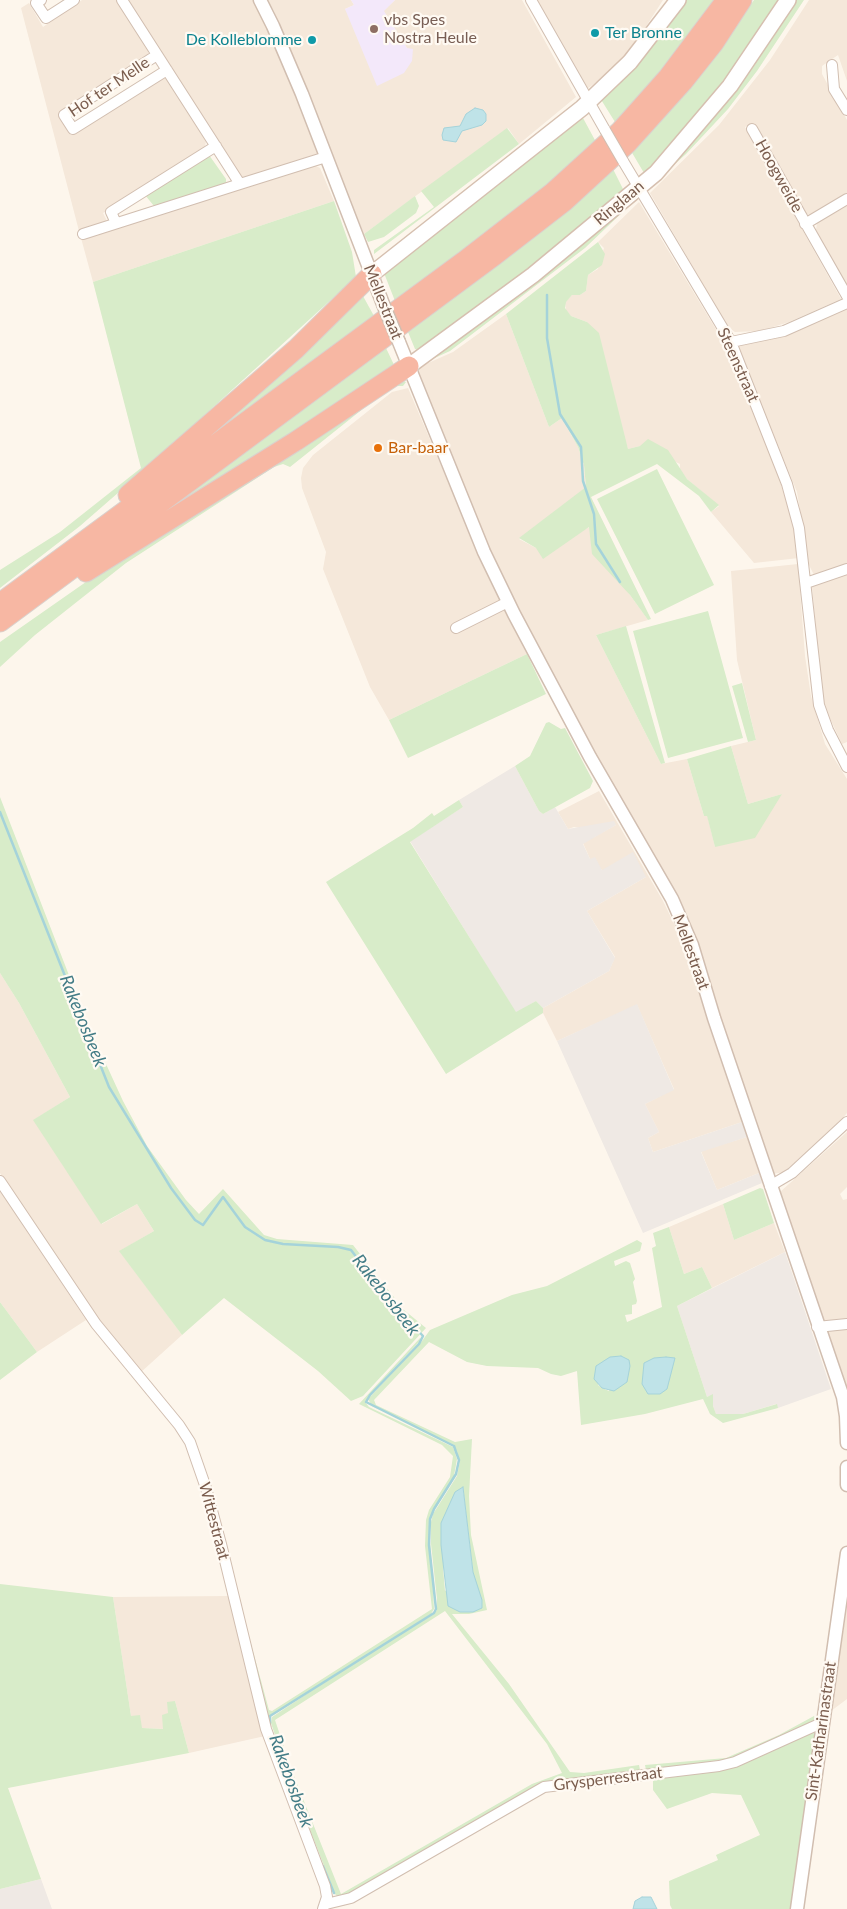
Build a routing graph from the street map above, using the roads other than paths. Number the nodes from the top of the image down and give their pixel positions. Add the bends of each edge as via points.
1 (41, 0) edge
2 (74, 0) edge
3 (122, 0) edge
4 (260, 0) edge
5 (531, 0) edge
6 (678, 0) edge
7 (726, 0) edge
8 (742, 0) edge
9 (788, 0) edge
10 (157, 55) junction
11 (832, 65) dead end
12 (166, 70) junction
13 (589, 102) junction
14 (847, 110) edge
15 (752, 129) dead end
16 (216, 146) junction
17 (326, 157) junction
18 (240, 184) junction
19 (638, 188) junction
20 (847, 199) edge
21 (116, 223) junction
22 (805, 224) junction
23 (83, 234) dead end
24 (372, 274) junction
25 (847, 296) edge
26 (847, 303) edge
27 (731, 342) junction
28 (409, 366) junction
29 (847, 569) edge
30 (806, 583) junction
31 (34, 587) junction
32 (508, 602) junction
33 (0, 603) edge
34 (0, 622) edge
35 (456, 628) dead end
36 (847, 767) edge
37 (847, 1122) edge
38 (0, 1181) edge
39 (770, 1186) junction
40 (847, 1324) edge
41 (817, 1327) junction
42 (847, 1443) edge
43 (847, 1467) edge
44 (847, 1485) edge
45 (847, 1553) edge
46 (822, 1726) junction
47 (324, 1906) edge
48 (797, 1909) edge

1 - 2 street via 36,3 46,18
3 - 10 street, Hof ter Melle
4 - 17 street, Mellestraat
5 - 13 street, Steenstraat
6 - 13 main road via 630,62
7 - 31 highway via 674,70 620,131 553,192
8 - 31 highway via 683,82 628,143 564,202 494,256
9 - 19 main road, Ringlaan via 730,86 656,173
10 - 12 street, Hof ter Melle
10 - 12 street, Hof ter Melle via 64,115 74,128
11 - 14 street via 834,89
12 - 16 street, Hof ter Melle
13 - 19 street, Steenstraat, bridge
13 - 24 main road
15 - 22 street, Hoogweide
16 - 18 street, Hof ter Melle
16 - 21 street via 111,212
17 - 18 street
17 - 24 street, Mellestraat
18 - 21 street
19 - 27 street, Steenstraat
19 - 28 main road, Ringlaan via 533,275
20 - 22 street, Hoogweide
21 - 23 street
22 - 25 street, Hoogweide
24 - 28 street, Mellestraat, bridge
24 - 31 highway via 296,349 147,479 52,556
26 - 27 street via 784,331
27 - 30 street, Steenstraat via 788,484 799,528
28 - 31 highway via 296,441 78,577
28 - 32 street, Mellestraat via 484,552
29 - 30 street
30 - 36 street, Steenstraat via 819,705
31 - 33 highway
31 - 34 highway
32 - 35 street
32 - 39 street, Mellestraat via 590,757 672,899 692,945
37 - 39 street via 792,1173
38 - 47 street, Wittestraat via 96,1324 190,1442 219,1535 266,1729 320,1871 327,1897
39 - 41 street, Mellestraat
40 - 41 street
41 - 42 street, Mellestraat via 842,1397
43 - 44 street
45 - 46 street, Sint-Katharinastraat
46 - 47 street, Grysperrestraat via 816,1725 727,1764 544,1787 351,1898
46 - 48 street, Sint-Katharinastraat

